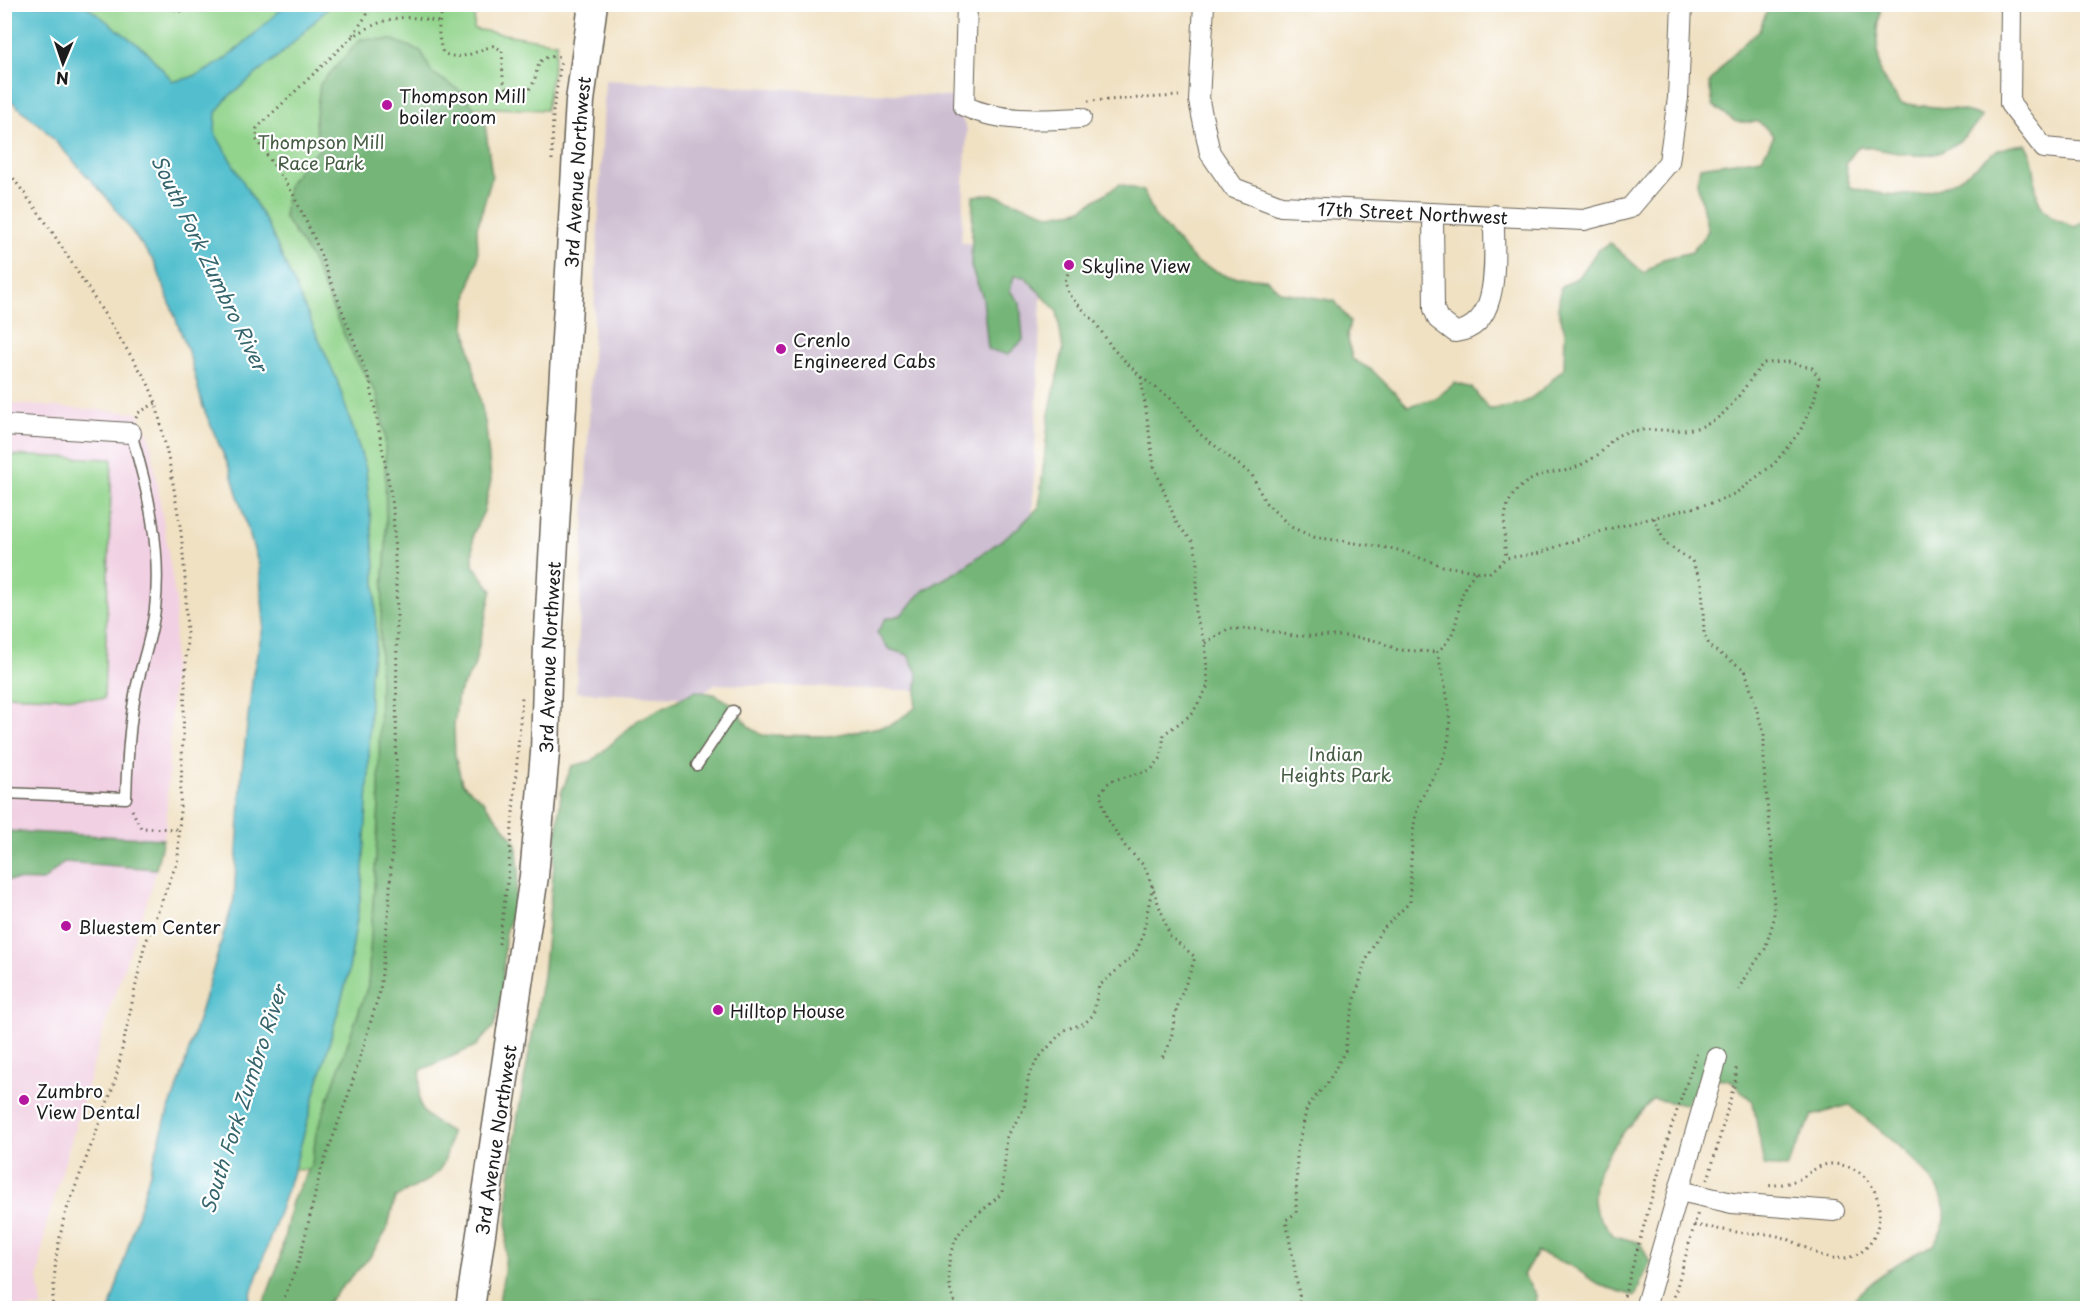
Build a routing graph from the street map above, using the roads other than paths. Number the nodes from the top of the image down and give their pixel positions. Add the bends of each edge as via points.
1 (593, 4) edge
2 (967, 4) edge
3 (1204, 4) edge
4 (1682, 4) edge
5 (2011, 4) edge
6 (1082, 110) road end
7 (2088, 152) edge
8 (1433, 215) junction
9 (1494, 215) junction
10 (4, 425) edge
11 (131, 434) joint
12 (733, 711) dead end
13 (697, 765) dead end
14 (4, 793) edge
15 (1727, 1060) road end
16 (1680, 1191) junction
17 (1834, 1211) dead end
18 (470, 1308) edge
19 (1645, 1308) edge

1 - 18 main road, 3rd Avenue Northwest via 580,101 534,876
2 - 6 street via 964,106 981,114 1032,120
3 - 8 street, 17th Street Northwest via 1199,101 1210,153 1234,188 1281,206
4 - 9 street, 17th Street Northwest via 1678,98 1669,162 1630,208 1584,220
5 - 7 street via 2010,104 2044,148
8 - 9 street, 17th Street Northwest
8 - 9 street via 1434,309 1438,319 1455,332 1480,321 1491,300
10 - 11 street
11 - 14 lane via 145,482 156,563 155,609 129,730 126,798
12 - 13 lane
15 - 16 street
16 - 17 street via 1732,1203
16 - 19 street

